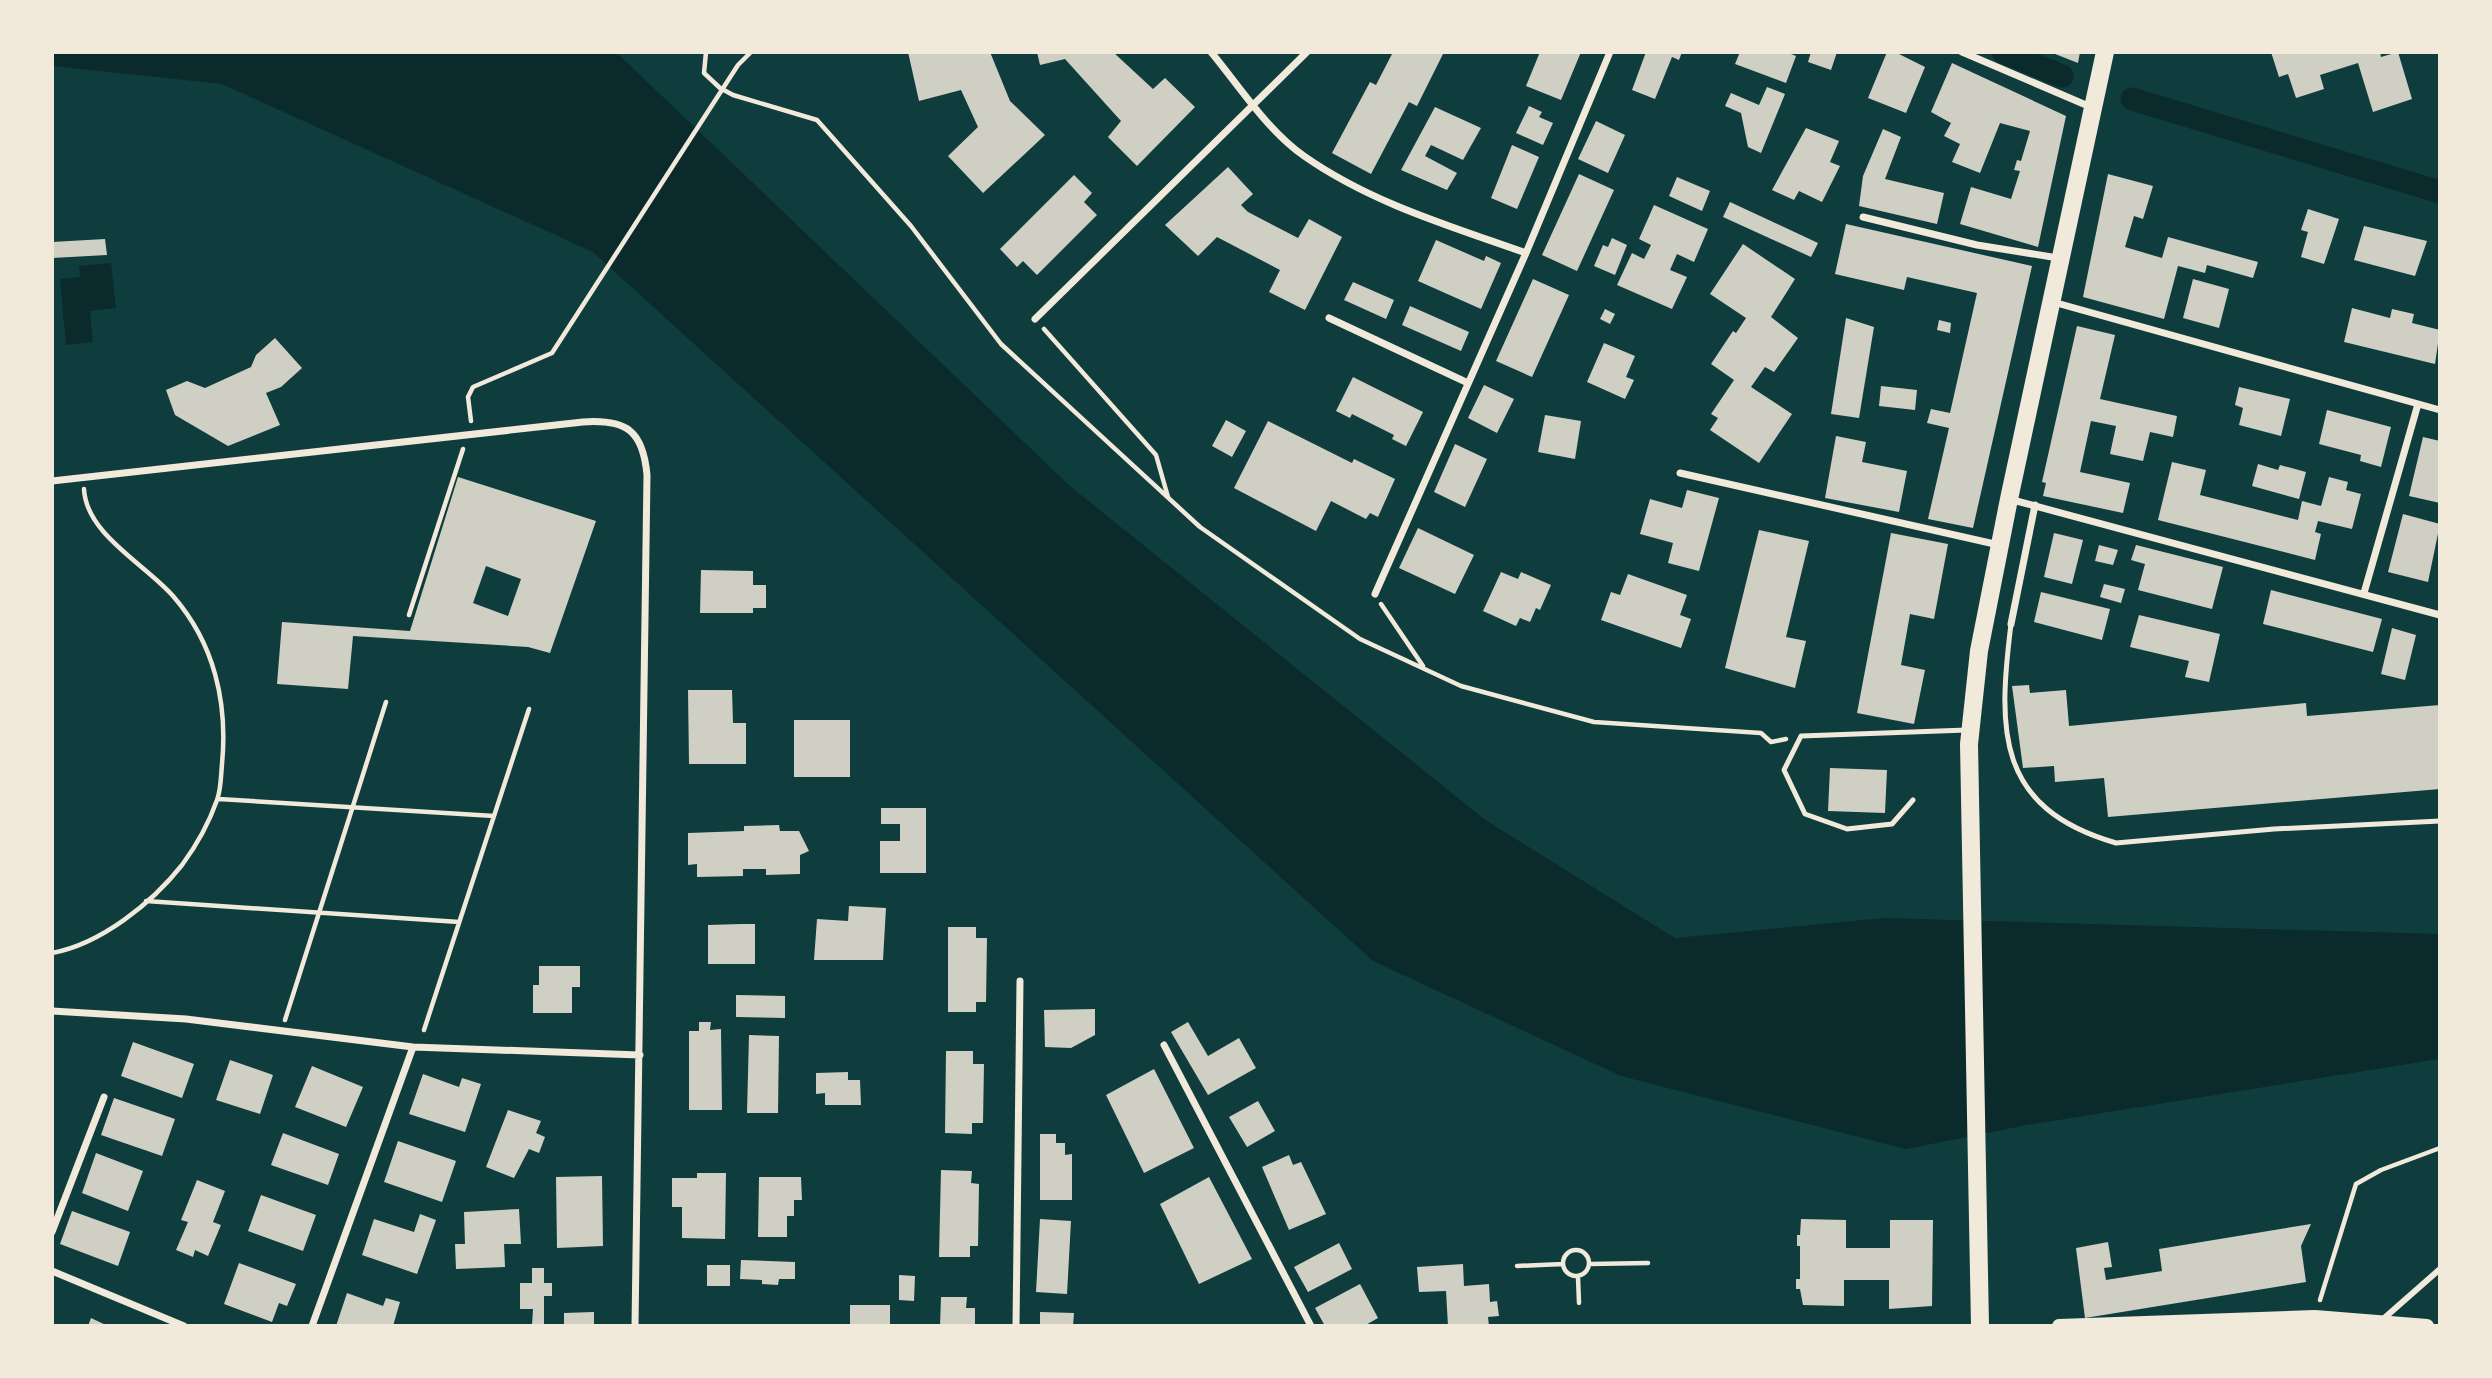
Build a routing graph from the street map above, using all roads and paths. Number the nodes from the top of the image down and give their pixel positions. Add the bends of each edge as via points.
1 (706, 52) edge
2 (751, 52) edge
3 (1211, 52) edge
4 (1307, 52) edge
5 (1610, 52) edge
6 (1962, 52) edge
7 (2105, 52) edge
8 (1255, 105) junction
9 (2094, 108) junction
10 (1863, 217) dead end
11 (1525, 253) junction
12 (2063, 258) junction
13 (2053, 302) junction
14 (1329, 318) dead end
15 (1035, 319) joint
16 (1468, 383) junction
17 (2418, 404) junction
18 (2440, 410) edge
19 (471, 422) dead end
20 (463, 447) dead end
21 (1680, 472) dead end
22 (83, 478) junction
23 (52, 481) edge
24 (1168, 498) junction
25 (2009, 499) junction
26 (2035, 505) junction
27 (2000, 545) junction
28 (2364, 593) junction
29 (1375, 594) joint
30 (409, 615) dead end
31 (2440, 615) edge
32 (2011, 624) joint
33 (1424, 669) junction
34 (386, 702) dead end
35 (529, 709) dead end
36 (1801, 736) junction
37 (1970, 736) junction
38 (218, 799) junction
39 (1913, 800) dead end
40 (355, 806) junction
41 (494, 816) junction
42 (2440, 821) edge
43 (145, 901) junction
44 (320, 912) junction
45 (459, 922) junction
46 (52, 953) edge
47 (1020, 981) dead end
48 (52, 1011) edge
49 (282, 1030) junction
50 (424, 1030) dead end
51 (1164, 1045) dead end
52 (413, 1047) junction
53 (640, 1055) junction
54 (104, 1097) dead end
55 (2440, 1148) edge
56 (52, 1232) edge
57 (1648, 1263) dead end
58 (1563, 1264) junction
59 (1590, 1264) junction
60 (1517, 1266) dead end
61 (2440, 1269) edge
62 (52, 1271) edge
63 (1578, 1277) junction
64 (1579, 1303) dead end
65 (2315, 1317) junction
66 (2382, 1320) junction
67 (2245, 1322) edge
68 (184, 1325) edge
69 (312, 1325) edge
70 (635, 1325) edge
71 (1016, 1325) edge
72 (1311, 1325) edge
73 (1980, 1325) edge
74 (2059, 1325) edge
75 (2427, 1325) edge

1 - 24 path via 704,73 720,88 817,120 911,226 1001,344
2 - 19 path via 738,65 552,353 473,387 468,397
3 - 8 street
4 - 8 street
5 - 11 street
6 - 9 street
7 - 9 main road
8 - 11 street via 1303,156 1377,200
8 - 15 street
9 - 12 main road
10 - 12 street via 1977,245
11 - 16 street
12 - 13 main road
13 - 17 street
13 - 25 main road
14 - 16 street
15 - 24 path via 1156,455
16 - 29 street
17 - 18 street
17 - 28 street
20 - 30 path
21 - 27 street
22 - 23 street
22 - 38 path via 85,504 96,524 174,597 212,658 223,704
22 - 53 street via 604,421 623,426 639,440 645,450 647,475
24 - 33 path via 1200,527 1360,639
25 - 26 street
25 - 27 main road
26 - 28 street
26 - 32 street
27 - 37 main road via 1979,651
28 - 31 street
29 - 33 path
32 - 42 lane via 2005,724 2013,766 2027,791 2098,838 2116,843
33 - 36 path via 1461,686 1594,722 1762,733 1771,742
34 - 40 path
35 - 41 path
36 - 37 lane
36 - 39 lane via 1784,770 1805,814 1847,829 1892,824
37 - 73 main road
38 - 40 path
38 - 43 path via 196,847 169,881
40 - 41 path
40 - 44 path
41 - 45 path
43 - 44 path
43 - 46 path via 98,936
44 - 45 path
44 - 49 path
45 - 50 path
47 - 71 street
48 - 49 street
49 - 52 street
51 - 72 street
52 - 53 street
52 - 69 street
53 - 70 street
54 - 56 street
55 - 65 path via 2356,1184
57 - 59 path
58 - 59 path via 1567,1253 1575,1250 1587,1255
58 - 60 path
58 - 63 path via 1570,1275
59 - 63 path
61 - 66 street
62 - 68 street
63 - 64 path
65 - 66 main road
65 - 67 main road
66 - 75 main road
67 - 74 main road

